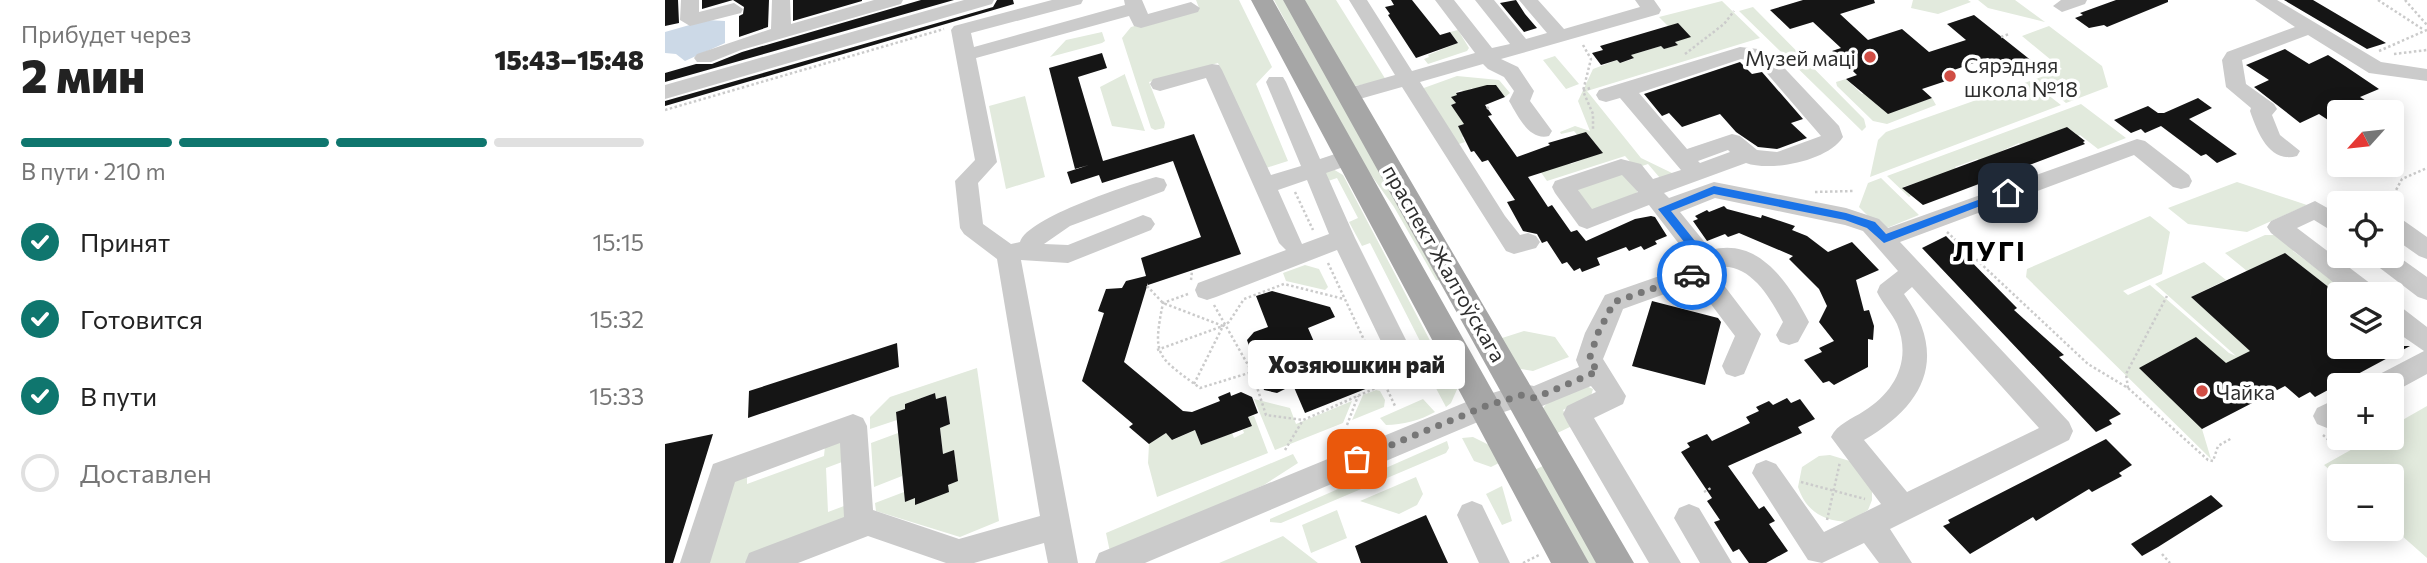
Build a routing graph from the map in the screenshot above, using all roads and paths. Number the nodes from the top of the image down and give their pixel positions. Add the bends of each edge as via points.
1 (690, 0) edge
2 (781, 0) edge
3 (985, 0) edge
4 (1074, 0) edge
5 (1262, 0) edge
6 (1294, 0) edge
7 (1358, 0) edge
8 (1444, 0) edge
9 (1484, 0) edge
10 (1528, 0) edge
11 (1644, 0) edge
12 (2264, 0) edge
13 (2378, 0) edge
14 (2405, 0) edge
15 (882, 2) edge
16 (734, 4) edge
17 (1135, 4) edge
18 (1191, 8) dead end
19 (828, 9) edge
20 (1541, 15) junction
21 (2427, 25) edge
22 (1505, 26) junction
23 (951, 27) dead end
24 (2310, 28) junction
25 (2426, 31) edge
26 (781, 33) junction
27 (1558, 34) junction
28 (2009, 34) dead end
29 (2001, 37) dead end
30 (1582, 43) dead end
31 (1521, 45) junction
32 (734, 46) junction
33 (2427, 50) edge
34 (966, 55) junction
35 (1488, 55) junction
36 (2371, 55) dead end
37 (2384, 56) dead end
38 (703, 58) dead end
39 (2427, 75) edge
40 (1408, 78) junction
41 (1276, 82) dead end
42 (1160, 84) dead end
43 (1583, 90) dead end
44 (665, 92) edge
45 (1349, 95) junction
46 (665, 110) edge
47 (1541, 131) dead end
48 (2289, 151) dead end
49 (1347, 158) junction
50 (1690, 165) junction
51 (1315, 168) junction
52 (2427, 168) edge
53 (2181, 181) dead end
54 (1156, 185) dead end
55 (1265, 186) junction
56 (1854, 191) dead end
57 (2395, 191) edge
58 (1806, 192) dead end
59 (1655, 198) junction
60 (2327, 218) edge
61 (1931, 221) junction
62 (1143, 224) dead end
63 (2404, 233) edge
64 (1343, 238) junction
65 (1884, 239) junction
66 (1528, 242) dead end
67 (1291, 243) dead end
68 (1034, 249) junction
69 (2427, 250) edge
70 (1323, 253) dead end
71 (1008, 255) junction
72 (2327, 264) edge
73 (1703, 267) junction
74 (2332, 268) edge
75 (2397, 268) edge
76 (1913, 272) junction
77 (1413, 275) junction
78 (1453, 276) junction
79 (2350, 282) edge
80 (1147, 286) dead end
81 (1206, 290) junction
82 (2427, 290) edge
83 (2427, 295) edge
84 (2167, 296) dead end
85 (1345, 299) junction
86 (1163, 303) junction
87 (2404, 308) edge
88 (2404, 323) edge
89 (1223, 326) junction
90 (1789, 335) dead end
91 (2427, 342) edge
92 (1157, 350) junction
93 (1400, 354) dead end
94 (2427, 361) edge
95 (1594, 366) junction
96 (1735, 366) dead end
97 (1252, 372) junction
98 (2404, 374) edge
99 (1194, 383) junction
100 (1385, 384) junction
101 (2128, 388) junction
102 (1522, 395) junction
103 (1358, 396) junction
104 (1395, 406) dead end
105 (1486, 406) junction
106 (1303, 419) junction
107 (1347, 425) dead end
108 (1845, 437) junction
109 (2232, 438) dead end
110 (1285, 450) dead end
111 (1766, 473) joint
112 (1711, 488) dead end
113 (1834, 491) junction
114 (1704, 492) dead end
115 (1902, 508) junction
116 (1472, 515) dead end
117 (1689, 519) dead end
118 (859, 525) junction
119 (1056, 525) junction
120 (1869, 525) junction
121 (2162, 554) dead end
122 (1818, 557) edge
123 (695, 563) edge
124 (761, 563) edge
125 (1062, 563) edge
126 (1110, 563) edge
127 (1495, 563) edge
128 (1571, 563) edge
129 (1616, 563) edge
130 (1666, 563) edge
131 (1717, 563) edge
132 (1897, 563) edge
133 (2170, 563) edge

1 - 16 street via 690,20
2 - 26 street
3 - 44 street
4 - 34 street via 961,30
5 - 49 main road, праспект Жалтоўскага
6 - 45 main road, праспект Жалтоўскага
7 - 40 street
8 - 35 street
9 - 22 street
10 - 20 street
11 - 27 street via 1652,10
12 - 24 street
13 - 25 path
14 - 21 path
15 - 19 street
16 - 32 street
17 - 18 street via 1141,22
17 - 34 street
19 - 26 street
20 - 22 street
20 - 27 street
22 - 31 street
23 - 46 path
24 - 39 street via 2376,68
24 - 48 street via 2234,56 2236,87 2276,104 2260,111 2271,139
25 - 36 path
26 - 32 street
27 - 31 street
28 - 29 path
30 - 43 path via 1591,59
31 - 35 street
32 - 38 street
33 - 37 path
34 - 71 street via 986,162 966,181 972,228
35 - 40 street
35 - 47 street via 1495,65 1511,72 1524,91 1519,101
40 - 45 street
40 - 66 street via 1508,237 1514,245
41 - 51 street
42 - 55 street via 1212,69
45 - 78 main road, праспект Жалтоўскага
49 - 51 street
49 - 77 main road, праспект Жалтоўскага
50 - 50 street via 1615,92 1740,53 1758,55 1831,131 1825,144 1773,162 1744,155
50 - 59 street
51 - 55 street
51 - 64 street
52 - 57 path via 2402,178
53 - 61 street via 2137,146
54 - 68 street via 1062,220 1031,241
55 - 67 street
56 - 58 path
59 - 65 street via 1714,190 1846,216 1871,225
59 - 73 street
60 - 72 street via 2315,209 2279,228
61 - 65 street
61 - 101 path via 2088,365
62 - 68 street via 1061,255
63 - 69 street
64 - 81 street
64 - 93 street
65 - 76 street
68 - 71 street
70 - 85 path
71 - 119 street
73 - 90 street via 1722,256 1737,256 1764,275 1796,322
73 - 95 street via 1614,302 1598,333
73 - 96 street via 1748,334
74 - 79 street
75 - 82 street
76 - 108 street via 1889,292 1911,328 1914,362 1909,389 1886,415
76 - 115 street via 2059,431
77 - 78 main road via 1438,290
77 - 105 main road, праспект Жалтоўскага
78 - 102 main road, праспект Жалтоўскага
80 - 86 path
81 - 86 path
81 - 89 path
83 - 87 street
84 - 101 path via 2126,374
85 - 89 path via 1284,284 1244,299
85 - 100 path
86 - 89 path
86 - 92 path
88 - 91 street
89 - 92 path
89 - 97 path
89 - 99 path
92 - 99 path
94 - 98 street
95 - 102 street via 1535,398
95 - 130 street via 1613,396 1577,414
97 - 99 path via 1200,388
97 - 106 path via 1266,415
100 - 103 path
100 - 104 path
101 - 109 path via 2208,460 2213,461 2217,446
102 - 105 street
102 - 129 main road, праспект Жалтоўскага
103 - 106 path
103 - 107 path
105 - 126 street
105 - 128 main road, праспект Жалтоўскага
106 - 110 path
108 - 113 path
108 - 115 street
111 - 113 path
111 - 122 street
112 - 114 path
113 - 115 path
113 - 122 path
115 - 120 street
116 - 127 street
117 - 131 street
118 - 119 street via 868,522 959,553
118 - 123 street via 853,426 723,473
118 - 124 street
119 - 125 street
120 - 122 street
120 - 132 street
121 - 133 path

